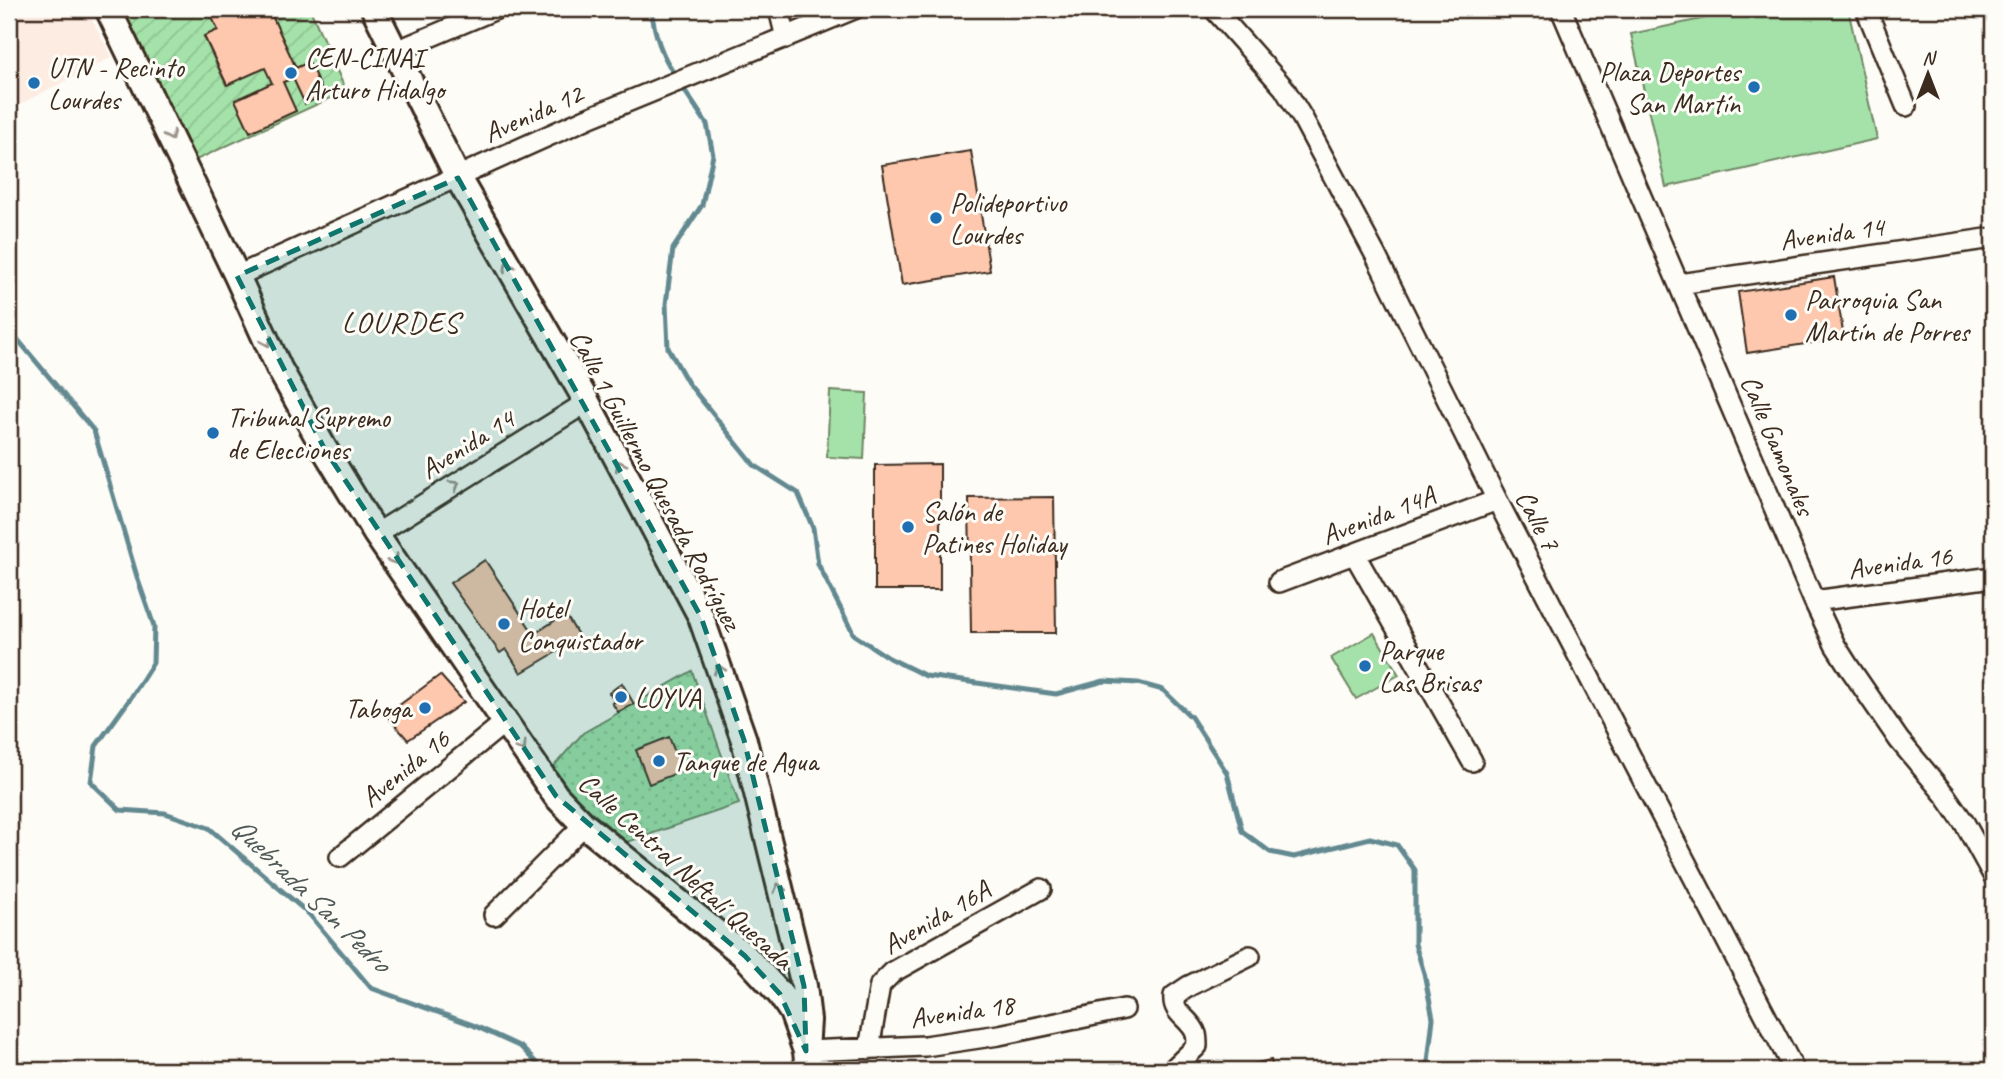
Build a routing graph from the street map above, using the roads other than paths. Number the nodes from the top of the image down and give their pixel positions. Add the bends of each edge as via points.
1 (373, 9) edge
2 (496, 9) edge
3 (779, 9) edge
4 (854, 9) edge
5 (1214, 9) edge
6 (1561, 9) edge
7 (1866, 9) edge
8 (111, 10) edge
9 (786, 38) junction
10 (394, 51) junction
11 (1906, 106) dead end
12 (458, 178) junction
13 (1993, 238) edge
14 (237, 276) junction
15 (1679, 284) junction
16 (587, 402) junction
17 (1497, 500) junction
18 (376, 534) junction
19 (1355, 555) junction
20 (1993, 577) edge
21 (1279, 582) dead end
22 (1814, 601) junction
23 (505, 722) junction
24 (1472, 761) dead end
25 (584, 825) junction
26 (340, 856) dead end
27 (1993, 875) edge
28 (1041, 889) dead end
29 (494, 915) dead end
30 (789, 930) junction
31 (744, 956) junction
32 (1250, 956) dead end
33 (1124, 1009) dead end
34 (869, 1049) junction
35 (807, 1061) edge
36 (1172, 1070) edge
37 (1794, 1070) edge

1 - 10 main road, Calle 1 Guillermo Quesada Rodríguez
2 - 10 street
3 - 9 street
4 - 9 street, Avenida 12
5 - 17 street, Calle 7 via 1284,88 1303,119
6 - 15 street, Calle Gamonales
7 - 11 street
8 -> 14 main road, Calle Central Neftalí Quesada
9 - 12 street, Avenida 12 via 588,118
10 - 12 main road, Calle 1 Guillermo Quesada Rodríguez
12 - 14 street, Avenida 12
16 -> 12 main road, Calle 1 Guillermo Quesada Rodríguez
13 - 15 street, Avenida 14
14 -> 18 main road, Calle Central Neftalí Quesada via 279,368
15 - 22 street, Calle Gamonales
18 -> 16 street, Avenida 14
30 -> 16 main road, Calle 1 Guillermo Quesada Rodríguez via 744,740 701,617
17 - 19 street, Avenida 14A
17 - 37 street, Calle 7
18 -> 23 main road, Calle Central Neftalí Quesada
19 - 21 street, Avenida 14A
19 - 24 street
20 - 22 street, Avenida 16
22 - 27 street, Calle Gamonales via 1849,667 1899,740 1945,795
23 -> 25 main road, Calle Central Neftalí Quesada via 556,796
23 - 26 street, Avenida 16
25 - 29 street
25 - 31 main road, Calle Central Neftalí Quesada
28 - 34 street, Avenida 16A via 886,978 880,985
30 - 31 main road via 777,952 761,959
30 - 35 main road, Calle 1 Guillermo Quesada Rodríguez via 804,986
31 - 35 main road, Calle Central Neftalí Quesada via 792,1012
32 - 36 street via 1174,996 1177,1011 1196,1033 1197,1046
33 - 34 street, Avenida 18 via 999,1035
34 - 35 street, Avenida 18

